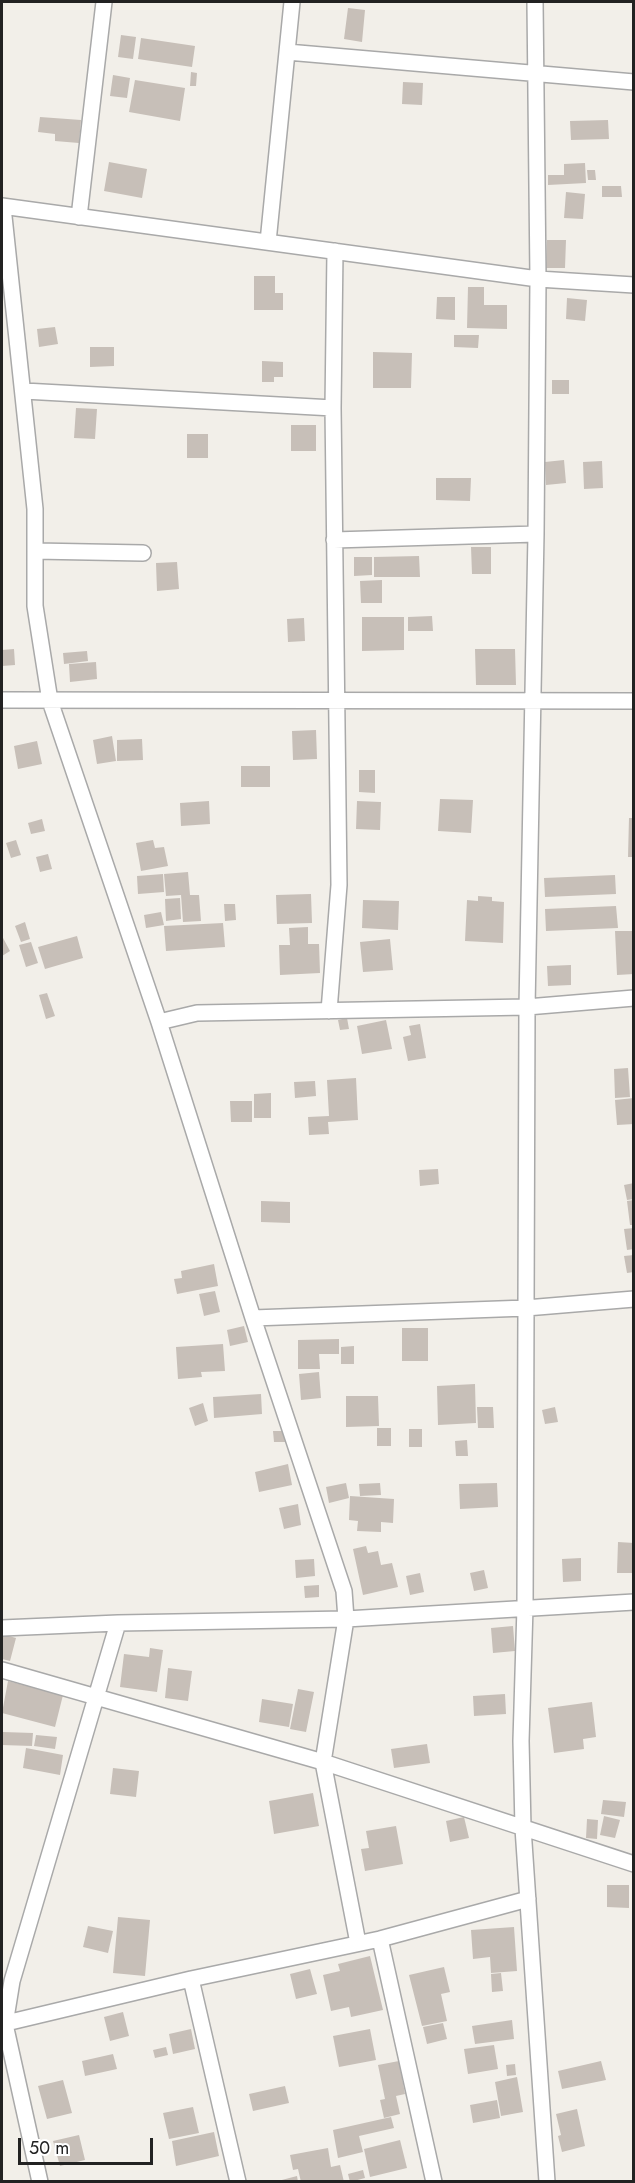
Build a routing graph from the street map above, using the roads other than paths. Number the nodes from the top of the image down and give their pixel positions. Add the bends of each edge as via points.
1 (104, 2) edge
2 (292, 2) edge
3 (535, 2) edge
4 (287, 52) junction
5 (536, 74) junction
6 (633, 82) edge
7 (2, 207) edge
8 (79, 217) junction
9 (268, 242) junction
10 (335, 251) junction
11 (538, 279) junction
12 (633, 285) edge
13 (24, 392) junction
14 (333, 408) junction
15 (536, 534) junction
16 (334, 540) junction
17 (35, 551) junction
18 (143, 553) dead end
19 (2, 700) edge
20 (50, 701) junction
21 (336, 701) junction
22 (532, 701) junction
23 (633, 701) edge
24 (633, 998) edge
25 (527, 1007) junction
26 (329, 1011) junction
27 (159, 1022) junction
28 (633, 1299) edge
29 (526, 1308) junction
30 (254, 1318) junction
31 (633, 1602) edge
32 (525, 1607) junction
33 (346, 1619) junction
34 (118, 1623) junction
35 (2, 1628) edge
36 (2, 1670) edge
37 (97, 1698) junction
38 (323, 1762) junction
39 (524, 1828) junction
40 (633, 1864) edge
41 (528, 1899) junction
42 (380, 1939) junction
43 (358, 1943) junction
44 (191, 1979) junction
45 (3, 2024) edge
46 (40, 2181) edge
47 (238, 2181) edge
48 (434, 2181) edge
49 (547, 2181) edge

1 - 8 street
2 - 4 street
3 - 5 street
4 - 5 street
4 - 9 street
5 - 6 street
5 - 11 street
7 - 8 street
7 - 13 street
8 - 9 street
9 - 10 street
10 - 11 street
10 - 14 street
11 - 12 street
11 - 15 street
13 - 14 street
13 - 17 street via 36,509
14 - 16 street
15 - 16 street
15 - 22 street
16 - 21 street
17 - 18 street
17 - 20 street via 35,606
19 - 20 street
20 - 21 street
20 - 27 street
21 - 22 street
21 - 26 street via 339,885
22 - 23 street
22 - 25 street
24 - 25 street
25 - 26 street
25 - 29 street
26 - 27 street via 197,1013
27 - 30 street
28 - 29 street
29 - 30 street
29 - 32 street
30 - 33 street via 344,1591
31 - 32 street
32 - 33 street
32 - 39 street via 520,1741
33 - 34 street
33 - 38 street
34 - 35 street
34 - 37 street
36 - 37 street
37 - 38 street
37 - 45 street via 12,1981
38 - 39 street
38 - 43 street
39 - 40 street
39 - 41 street
41 - 42 street
41 - 49 street
42 - 43 street
42 - 48 street
43 - 44 street
44 - 45 street
44 - 47 street
45 - 46 street

